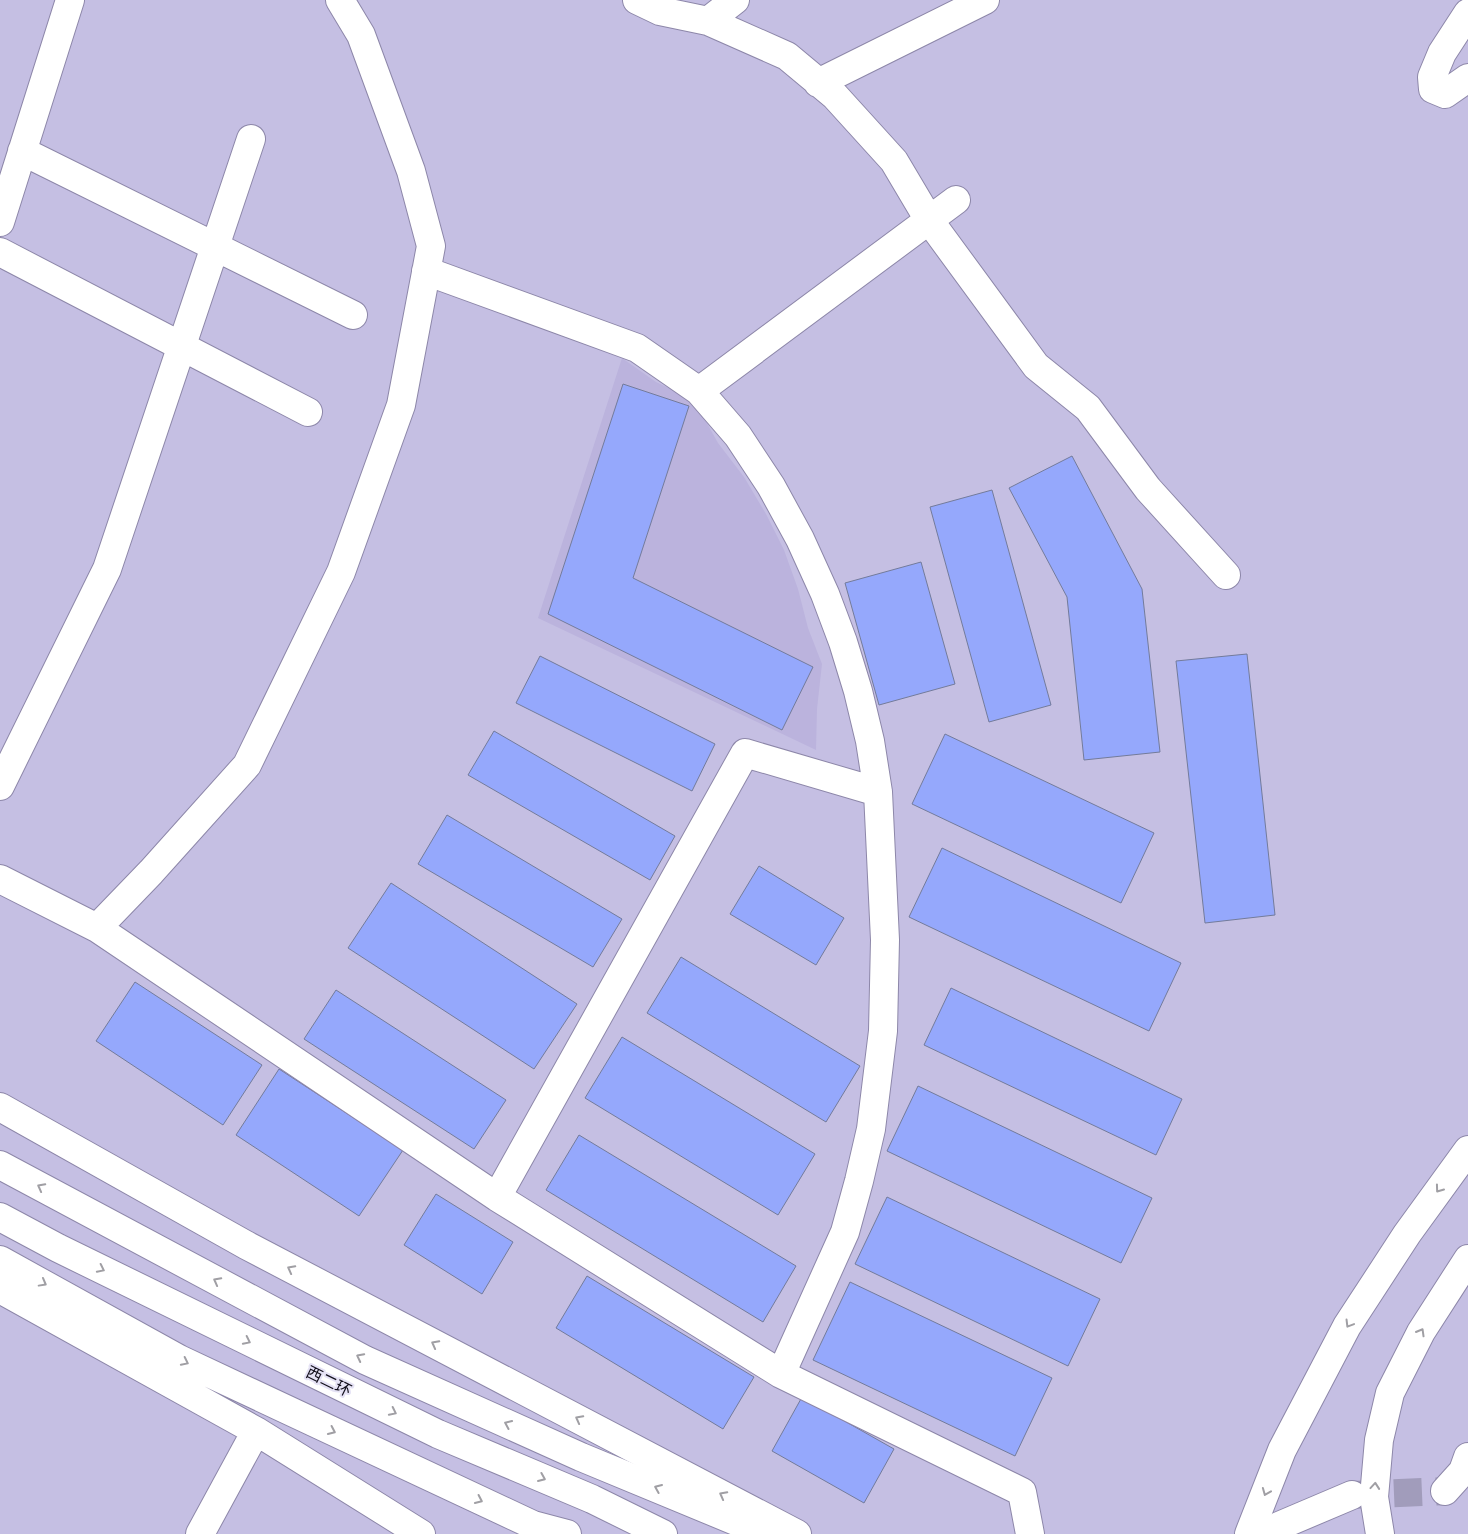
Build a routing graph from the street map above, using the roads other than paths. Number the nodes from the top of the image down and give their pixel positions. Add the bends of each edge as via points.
1 (70, 0) edge
2 (340, 0) edge
3 (637, 0) edge
4 (735, 0) edge
5 (985, 0) edge
6 (1468, 13) edge
7 (708, 21) junction
8 (1468, 78) edge
9 (818, 83) junction
10 (251, 140) dead end
11 (22, 151) junction
12 (956, 200) dead end
13 (929, 220) junction
14 (0, 222) edge
15 (215, 247) junction
16 (0, 252) edge
17 (426, 271) junction
18 (354, 315) dead end
19 (182, 346) junction
20 (700, 391) junction
21 (308, 412) dead end
22 (1226, 575) dead end
23 (0, 786) edge
24 (878, 792) junction
25 (0, 879) edge
26 (97, 928) junction
27 (0, 1107) edge
28 (1468, 1150) edge
29 (0, 1165) edge
30 (497, 1197) junction
31 (0, 1217) edge
32 (1468, 1259) edge
33 (0, 1260) edge
34 (0, 1289) edge
35 (781, 1374) junction
36 (256, 1432) junction
37 (1468, 1457) edge
38 (1445, 1491) dead end
39 (1352, 1496) tunnel mouth
40 (527, 1529) edge
41 (200, 1534) edge
42 (421, 1534) edge
43 (567, 1534) edge
44 (664, 1534) edge
45 (767, 1534) edge
46 (797, 1534) edge
47 (1030, 1534) edge
48 (1249, 1534) edge
49 (1266, 1534) edge
50 (1380, 1534) edge

1 - 11 main road
2 - 17 main road via 361,36 411,171 431,246
3 - 7 main road via 660,11
4 - 7 main road
5 - 9 main road
6 - 8 main road via 1442,53 1432,77 1433,89 1445,94
7 - 9 main road via 787,56
9 - 13 main road via 835,96 894,161
10 - 15 main road
11 - 14 main road
11 - 15 main road
12 - 13 main road
13 - 20 main road
13 - 22 main road via 1036,366 1088,408 1148,489
15 - 18 main road
15 - 19 main road
16 - 19 main road
17 - 20 main road via 637,348
17 - 26 main road via 401,405 341,572 247,765
19 - 21 main road
19 - 23 main road via 107,569
20 - 24 main road via 738,436 771,486 821,586 858,691
24 - 30 main road via 745,753
24 - 35 main road via 885,985 871,1129 845,1232
25 - 26 main road
26 - 30 main road
46 -> 27 main road via 255,1250
28 -> 48 main road via 1407,1234 1347,1326 1282,1450
45 -> 29 main road via 581,1457 365,1360
30 - 35 main road
31 -> 44 main road, 西二环 via 438,1434 592,1499
50 -> 32 main road via 1374,1497 1379,1440 1390,1394 1421,1332
33 -> 40 main road via 179,1359
34 - 36 main road
35 - 47 main road via 1022,1492
36 - 41 main road
36 - 42 main road
37 - 38 main road via 1463,1471
39 - 49 main road
40 - 43 main road

